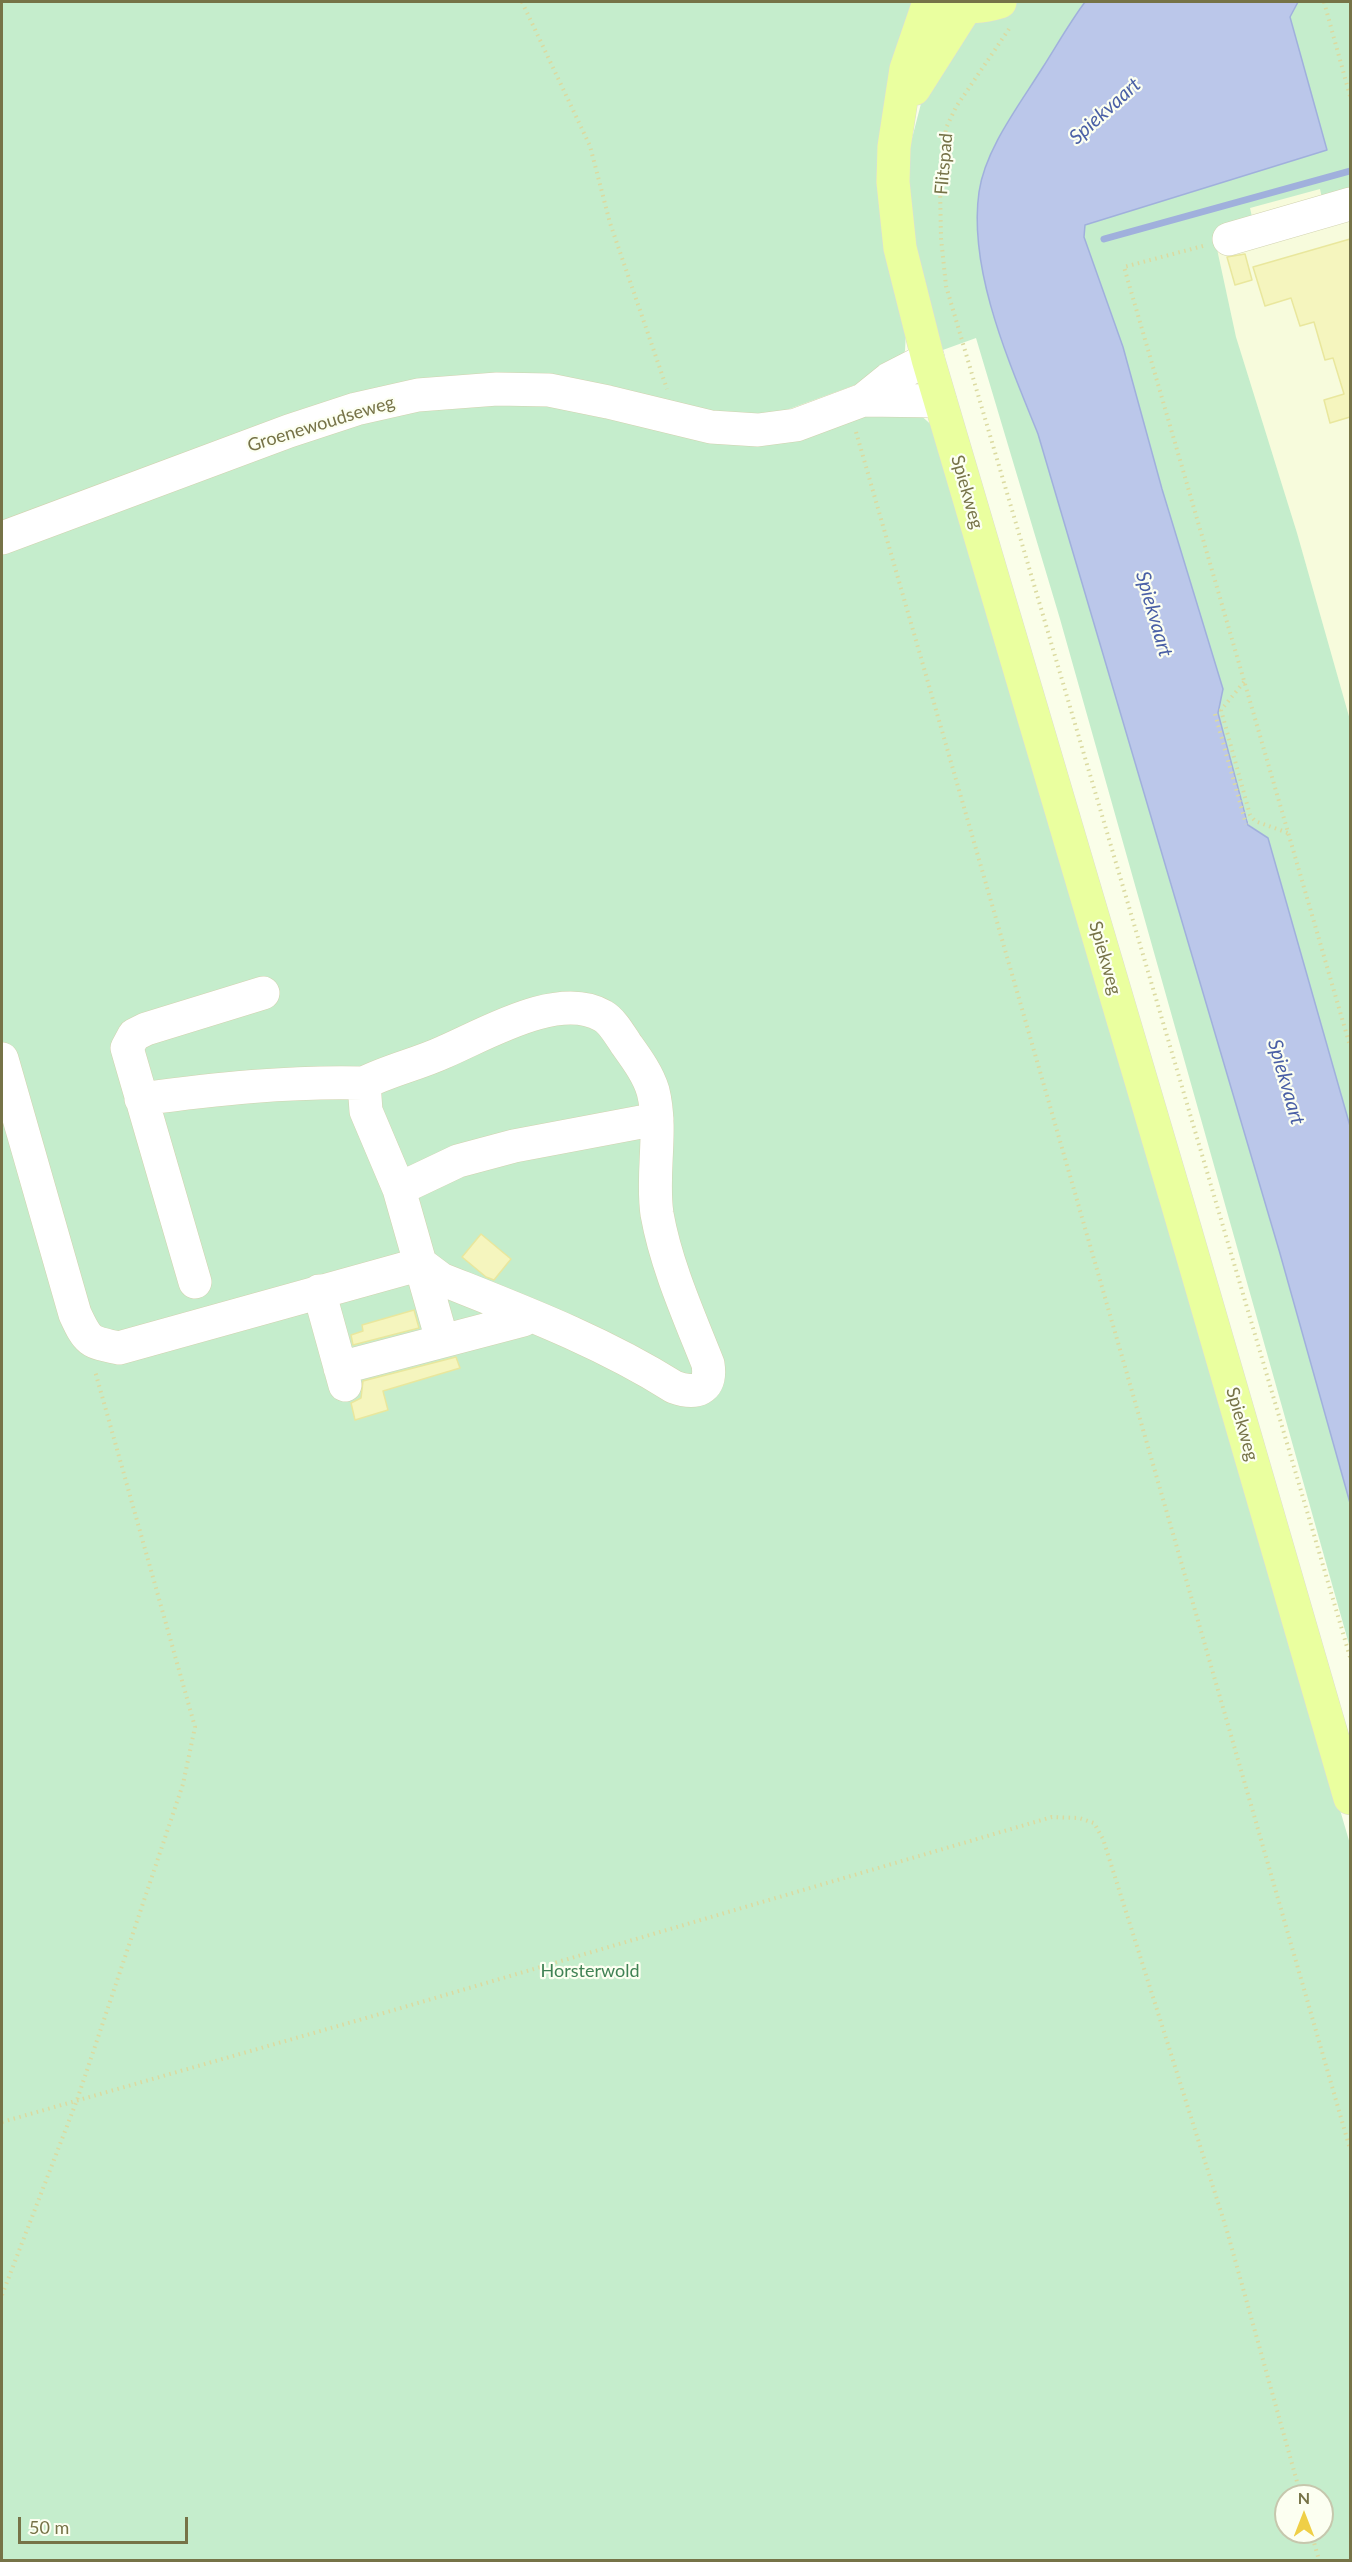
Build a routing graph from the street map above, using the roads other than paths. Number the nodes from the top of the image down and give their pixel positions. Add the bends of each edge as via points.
1 (929, 2) edge
2 (958, 4) edge
3 (1008, 11) edge
4 (899, 113) junction
5 (1350, 204) edge
6 (1229, 239) road end
7 (928, 359) junction
8 (940, 400) junction
9 (856, 402) junction
10 (2, 538) edge
11 (263, 993) dead end
12 (2, 1059) edge
13 (364, 1083) junction
14 (141, 1099) junction
15 (657, 1119) junction
16 (399, 1189) junction
17 (421, 1264) junction
18 (195, 1281) dead end
19 (319, 1291) junction
20 (530, 1315) junction
21 (442, 1341) junction
22 (1350, 1798) edge

1 - 4 main road, Spiekweg via 906,69
2 - 3 main road
2 - 4 main road, Spiekweg
4 - 7 main road, Spiekweg via 894,147 895,217
5 - 6 street
7 - 8 main road, Spiekweg
7 - 9 street, Groenewoudseweg
8 - 9 street, Groenewoudseweg
8 - 22 main road, Spiekweg
9 - 10 street, Groenewoudseweg via 796,425 758,430 711,427 549,390 418,395 356,409 289,431
11 - 14 street via 134,1035 127,1048
12 - 19 street via 75,1314 94,1343 119,1348
13 - 14 street via 254,1087
13 - 15 street via 537,1012 587,1010 604,1017 636,1058 652,1090
13 - 16 street via 366,1111
14 - 18 street
15 - 16 street via 491,1152 458,1161
15 - 20 street via 655,1198 662,1238 708,1364 710,1377 706,1384 686,1392 611,1350
16 - 17 street
17 - 19 street
17 - 20 street via 441,1279
17 - 21 street
19 - 21 street via 342,1376
20 - 21 street

